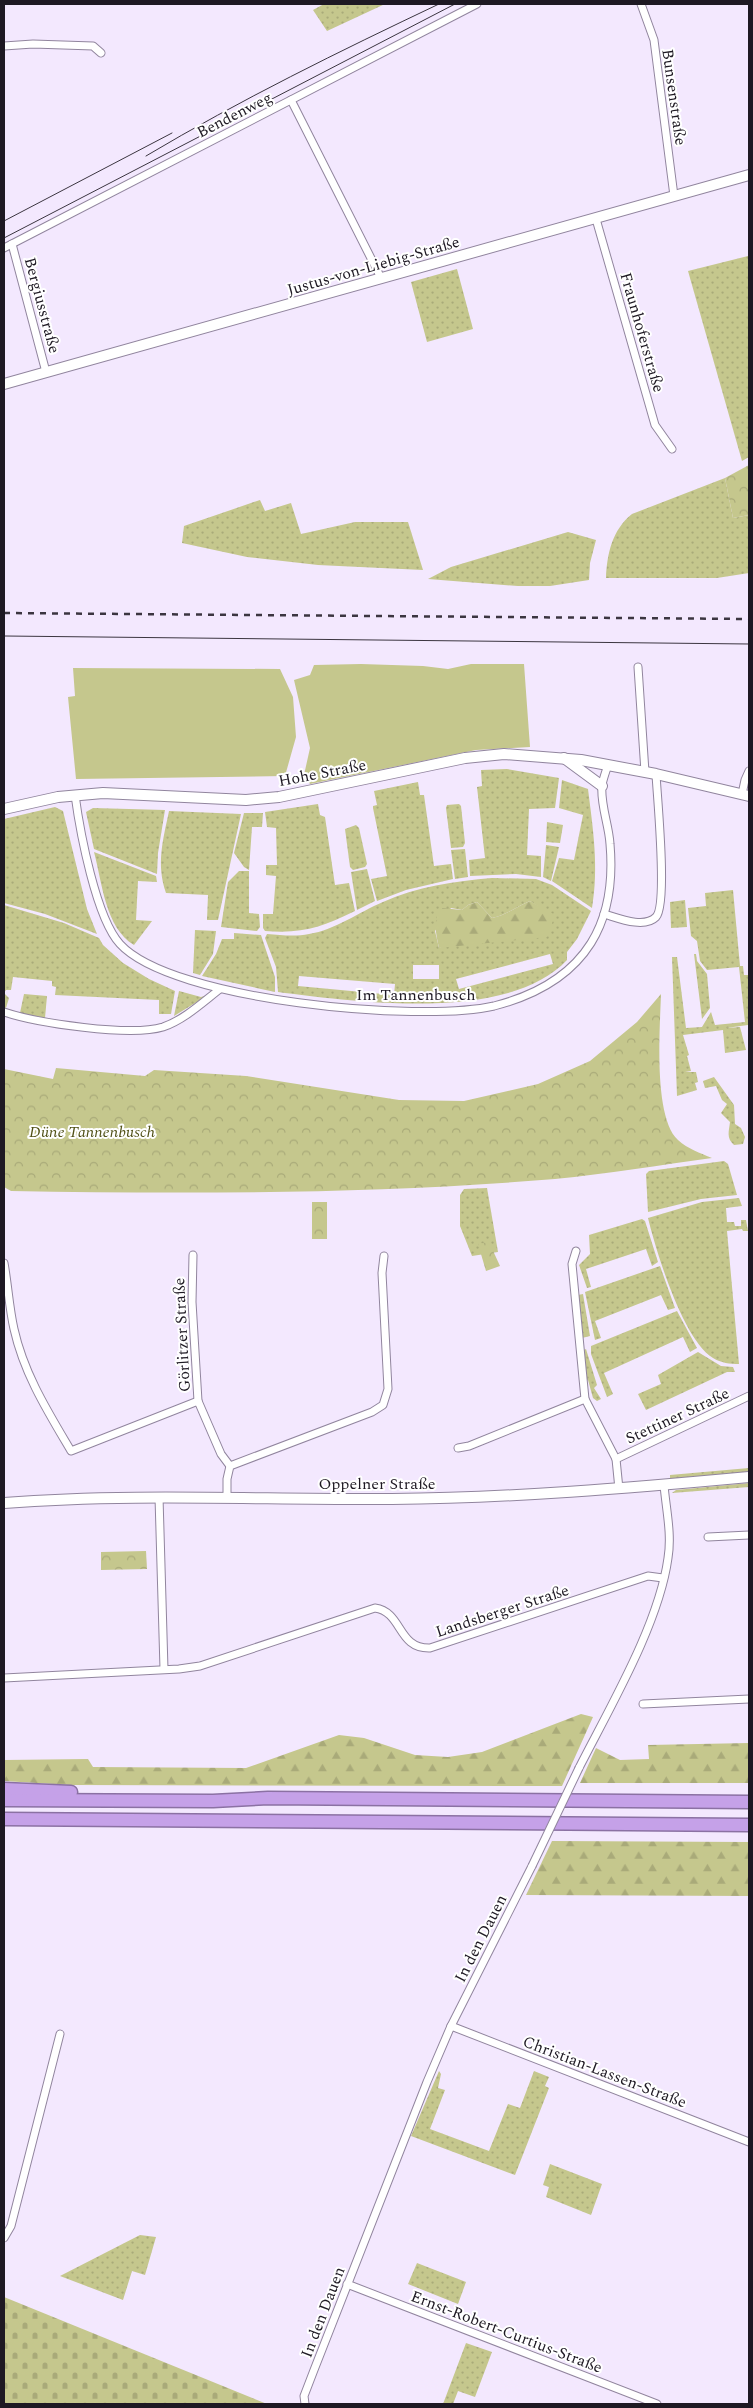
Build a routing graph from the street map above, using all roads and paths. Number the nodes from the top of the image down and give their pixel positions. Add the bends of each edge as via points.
1 (477, 4) edge
2 (641, 4) edge
3 (4, 46) edge
4 (101, 53) dead end
5 (291, 100) junction
6 (749, 175) edge
7 (674, 196) junction
8 (596, 219) junction
9 (12, 244) junction
10 (4, 248) edge
11 (381, 278) junction
12 (46, 372) junction
13 (4, 384) edge
14 (672, 449) dead end
15 (638, 667) dead end
16 (563, 758) junction
17 (608, 765) junction
18 (749, 771) edge
19 (651, 773) junction
20 (602, 786) junction
21 (75, 795) junction
22 (746, 795) edge
23 (4, 809) edge
24 (604, 914) junction
25 (220, 989) junction
26 (4, 1012) edge
27 (576, 1250) dead end
28 (193, 1255) dead end
29 (384, 1256) dead end
30 (4, 1263) edge
31 (749, 1396) edge
32 (585, 1399) junction
33 (198, 1401) junction
34 (458, 1448) dead end
35 (616, 1459) junction
36 (230, 1466) junction
37 (749, 1477) edge
38 (664, 1485) junction
39 (620, 1489) junction
40 (159, 1497) junction
41 (227, 1498) junction
42 (4, 1503) edge
43 (749, 1535) edge
44 (708, 1537) dead end
45 (663, 1578) junction
46 (164, 1670) junction
47 (4, 1678) edge
48 (749, 1699) edge
49 (643, 1704) dead end
50 (4, 1789) edge
51 (268, 1798) junction
52 (4, 1800) edge
53 (749, 1802) edge
54 (4, 1819) edge
55 (749, 1825) edge
56 (451, 2026) junction
57 (60, 2034) dead end
58 (749, 2142) edge
59 (4, 2238) edge
60 (347, 2284) junction
61 (305, 2404) edge
62 (657, 2404) edge

1 - 5 street, Bendenweg
2 - 7 street, Bunsenstraße via 654,40
3 - 4 street via 93,46
5 - 9 street, Bendenweg
5 - 11 street
6 - 7 street, Justus-von-Liebig-Straße
7 - 8 street, Justus-von-Liebig-Straße
8 - 11 street, Justus-von-Liebig-Straße
8 - 14 street, Fraunhoferstraße via 656,424
9 - 10 street, Bendenweg
9 - 12 street, Bergiusstraße
11 - 12 street, Justus-von-Liebig-Straße
12 - 13 street, Justus-von-Liebig-Straße
15 - 19 street
16 - 17 street, Hohe Straße
16 - 20 street
16 - 21 street, Hohe Straße via 485,755 261,799 103,793
17 - 19 street, Hohe Straße
17 - 20 street, Im Tannenbusch
18 - 22 street via 744,780
19 - 22 street, Hohe Straße
19 - 24 street via 661,865 661,907 656,916 641,922
20 - 24 street, Im Tannenbusch via 611,860 609,895
21 - 23 street, Hohe Straße
21 - 25 street, Im Tannenbusch via 101,910 120,944 158,970
24 - 25 street, Im Tannenbusch via 591,943 564,974 538,990 492,1006 427,1010 335,1007
25 - 26 street via 162,1027 136,1029 53,1024
27 - 32 street via 572,1264
28 - 33 street, Görlitzer Straße via 192,1302
29 - 36 street via 382,1273 388,1389 383,1405
30 - 33 street via 8,1302 26,1369 39,1398 72,1451
31 - 35 street, Stettiner Straße
32 - 34 street
32 - 35 street
33 - 36 street, Görlitzer Straße via 221,1454
35 - 39 street
36 - 41 street
37 - 38 street, Oppelner Straße
38 - 39 street, Oppelner Straße
38 - 45 street, In den Dauen via 669,1548
39 - 41 street, Oppelner Straße via 498,1496
40 - 41 street, Oppelner Straße
40 - 42 street, Oppelner Straße
40 - 46 street
43 - 44 street
45 - 46 street, Landsberger Straße via 648,1576 430,1648 410,1643 390,1614 375,1608 223,1659
45 - 56 street, In den Dauen, bridge via 646,1630
46 - 47 street, Landsberger Straße
48 - 49 street
50 - 51 highway via 247,1793
51 - 52 highway via 213,1801
51 - 53 highway
54 - 55 highway
56 - 58 street, Christian-Lassen-Straße
56 - 60 street, In den Dauen
57 - 59 street via 10,2226
60 - 61 street, In den Dauen via 304,2396
60 - 62 street, Ernst-Robert-Curtius-Straße

